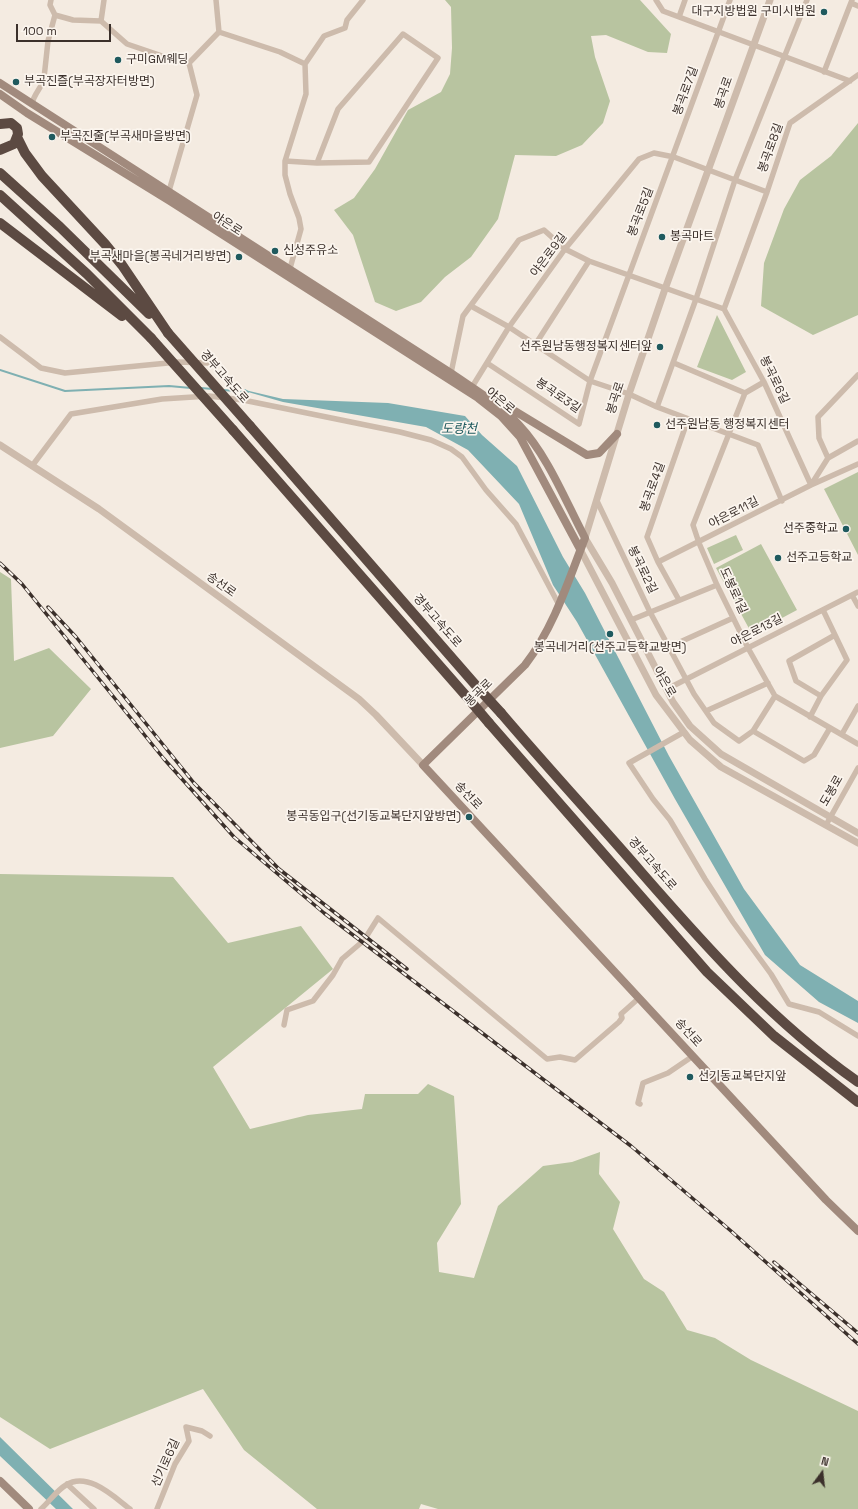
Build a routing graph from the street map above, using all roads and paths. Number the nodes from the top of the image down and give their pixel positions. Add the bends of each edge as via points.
1 (51, 0) edge
2 (104, 0) edge
3 (216, 0) edge
4 (363, 0) edge
5 (656, 0) edge
6 (685, 0) edge
7 (730, 0) edge
8 (770, 0) edge
9 (807, 0) edge
10 (852, 2) edge
11 (858, 6) edge
12 (55, 16) junction
13 (679, 17) junction
14 (101, 21) junction
15 (219, 32) junction
16 (719, 32) junction
17 (754, 45) junction
18 (785, 57) junction
19 (189, 62) junction
20 (305, 64) junction
21 (824, 72) junction
22 (858, 75) edge
23 (850, 81) junction
24 (0, 83) edge
25 (0, 94) edge
26 (32, 104) junction
27 (0, 123) edge
28 (18, 139) junction
29 (0, 150) edge
30 (674, 157) junction
31 (285, 161) junction
32 (317, 163) junction
33 (709, 171) junction
34 (2, 175) edge
35 (735, 180) junction
36 (169, 191) junction
37 (767, 192) junction
38 (0, 195) edge
39 (0, 223) edge
40 (565, 250) junction
41 (589, 261) junction
42 (291, 268) junction
43 (629, 274) junction
44 (288, 277) junction
45 (665, 289) junction
46 (696, 299) junction
47 (471, 306) junction
48 (724, 309) junction
49 (510, 327) junction
50 (168, 333) junction
51 (0, 337) edge
52 (151, 338) junction
53 (535, 345) junction
54 (209, 363) dead end
55 (488, 363) junction
56 (674, 363) junction
57 (451, 373) junction
58 (858, 375) edge
59 (590, 382) junction
60 (764, 382) junction
61 (472, 387) junction
62 (745, 393) junction
63 (629, 394) junction
64 (657, 407) junction
65 (688, 419) junction
66 (617, 434) junction
67 (730, 434) junction
68 (858, 441) edge
69 (0, 445) edge
70 (828, 458) junction
71 (858, 464) edge
72 (32, 466) junction
73 (811, 485) junction
74 (597, 501) junction
75 (782, 501) junction
76 (585, 538) junction
77 (699, 543) junction
78 (580, 549) junction
79 (658, 562) junction
80 (716, 585) junction
81 (858, 592) edge
82 (852, 595) junction
83 (679, 600) junction
84 (559, 605) junction
85 (858, 606) edge
86 (823, 610) junction
87 (650, 612) junction
88 (733, 618) junction
89 (631, 620) junction
90 (835, 635) junction
91 (669, 647) junction
92 (748, 648) junction
93 (686, 680) junction
94 (768, 683) junction
95 (667, 689) junction
96 (775, 696) junction
97 (822, 696) junction
98 (858, 706) edge
99 (706, 710) junction
100 (810, 717) junction
101 (830, 728) junction
102 (753, 731) junction
103 (684, 732) junction
104 (842, 734) junction
105 (858, 744) edge
106 (423, 765) junction
107 (858, 768) edge
108 (830, 817) junction
109 (826, 825) junction
110 (858, 833) edge
111 (858, 843) edge
112 (366, 937) dead end
113 (362, 942) dead end
114 (639, 998) junction
115 (284, 1025) dead end
116 (858, 1036) edge
117 (693, 1056) junction
118 (858, 1082) edge
119 (858, 1102) edge
120 (640, 1104) dead end
121 (858, 1232) edge
122 (210, 1436) dead end
123 (0, 1481) edge
124 (67, 1484) junction
125 (29, 1509) edge
126 (41, 1509) edge
127 (94, 1509) edge
128 (130, 1509) edge
129 (157, 1509) edge

1 - 12 street via 50,5
2 - 14 street
3 - 15 street
4 - 20 street via 345,28 324,36
5 - 13 street via 663,11
6 - 13 street
7 - 16 street, 봉곡로7길
8 - 17 street, 봉곡로
9 - 18 street, 봉곡로8길
10 - 11 street
10 - 21 street
12 - 14 street via 73,20
12 - 26 street via 48,42 43,84 33,95
13 - 16 street
14 - 19 street via 127,44 174,60
15 - 19 street
15 - 20 street via 280,52
16 - 17 street
16 - 30 street, 봉곡로7길
17 - 18 street
17 - 33 street, 봉곡로
18 - 21 street
18 - 35 street, 봉곡로8길
19 - 36 street via 197,95
20 - 31 street via 306,94
21 - 23 street
22 - 23 street, 봉곡로8길
23 - 37 street, 봉곡로8길 via 790,123
24 - 26 main road, 야은로
25 - 44 main road, 야은로
26 - 36 main road, 야은로
27 - 28 highway via 8,122 14,125
28 - 29 highway
28 - 50 highway via 42,176 105,244
30 - 33 street
30 - 40 street, 야은로9길 via 649,154 639,160
30 - 43 street, 봉곡로5길
31 - 32 street
31 - 42 street via 285,175 301,229
32 - 32 street via 369,162 438,58 403,34 338,109
33 - 35 street, 봉곡로8길
33 - 45 street, 봉곡로
34 - 50 highway, 경부고속도로 via 66,232
35 - 37 street, 봉곡로8길
35 - 46 street
36 - 42 main road, 야은로
37 - 48 street
38 - 52 highway via 87,274
39 - 52 highway
40 - 41 street
40 - 47 street via 544,230 519,240
40 - 49 street, 야은로9길
41 - 43 street
41 - 53 street
42 - 44 street
42 - 57 main road, 야은로
43 - 45 street
43 - 59 street, 봉곡로3길
44 - 78 main road, 야은로 via 478,398 502,416 520,437
45 - 46 street
45 - 63 street, 봉곡로
46 - 48 street
46 - 56 street
47 - 49 street
47 - 57 street via 463,316
48 - 60 street, 봉곡로6길
49 - 53 street
49 - 55 street, 야은로9길
50 - 118 highway, 경부고속도로, bridge via 694,933 792,1032
51 - 54 street via 41,368 66,373 178,362
52 - 119 highway, bridge via 707,972 774,1036
53 - 59 street
55 - 59 street, 봉곡로3길 via 579,424
55 - 61 street, 야은로9길
56 - 62 street
56 - 64 street
57 - 61 main road, 야은로
58 - 70 street via 818,417 819,438
59 - 63 street
60 - 62 street
60 - 73 street, 봉곡로6길
61 - 66 main road via 587,455 599,453
61 - 76 main road, 야은로 via 508,413 530,437
62 - 67 street
63 - 64 street
63 - 66 street, 봉곡로
64 - 65 street
65 - 67 street
65 - 79 street, 봉곡로4길 via 647,537
66 - 74 street, 봉곡로
67 - 75 street via 758,445
67 - 77 street via 693,525
68 - 70 street
69 - 72 street, 송선로
70 - 73 street
71 - 73 street, 야은로11길
72 - 84 street via 71,414 162,399 209,396 243,400 431,440 462,457 486,490 516,524
72 - 106 street, 송선로 via 98,509 359,699
73 - 75 street, 야은로11길
74 - 76 street, 봉곡로
74 - 87 street, 봉곡로2길
75 - 77 street, 야은로11길
76 - 78 main road, 봉곡로
76 - 89 street, 야은로
77 - 79 street, 야은로11길
77 - 80 street, 도봉로1길
78 - 84 main road, 봉곡로
78 - 103 street, 야은로 via 656,695
79 - 83 street
80 - 83 street
80 - 88 street, 도봉로1길
81 - 82 street, 야은로13길
82 - 85 street
82 - 86 street, 야은로13길
83 - 87 street
84 - 106 main road, 봉곡로 via 545,636 524,665
86 - 90 street
86 - 92 street, 야은로13길
87 - 89 street
87 - 91 street, 봉곡로2길
88 - 91 street
88 - 92 street, 도봉로1길
89 - 95 street, 야은로
90 - 97 street via 847,660
90 - 97 street via 789,661 796,681
91 - 93 street, 봉곡로2길
92 - 93 street, 야은로13길
92 - 94 street, 도봉로1길
93 - 95 street, 야은로13길
93 - 99 street, 봉곡로2길
94 - 96 street, 도봉로1길
94 - 99 street
95 - 108 street, 야은로 via 690,726 721,754
96 - 100 street
96 - 102 street
97 - 100 street
98 - 104 street
99 - 102 street, 봉곡로2길 via 714,723 739,741
100 - 101 street
101 - 102 street via 814,755 804,760
101 - 104 street
103 - 109 street, 야은로 via 721,767
103 - 116 street via 629,763 670,820 705,879 789,1004 819,1012
104 - 105 street
106 - 114 main road, 송선로
107 - 108 street, 도봉로
108 - 109 street, 도봉로
108 - 110 street, 야은로
109 - 111 street, 야은로
112 - 114 street via 378,918 547,1059 560,1057 575,1060 619,1022 621,1014
113 - 115 street via 342,959 313,1001 287,1010
114 - 117 main road, 송선로
117 - 120 street via 668,1073 643,1083 638,1102
117 - 121 main road, 송선로
122 - 129 street, 선기로6길 via 186,1427 189,1441 175,1464
123 - 125 main road
124 - 126 street
124 - 127 street
124 - 128 street via 84,1481 101,1489

